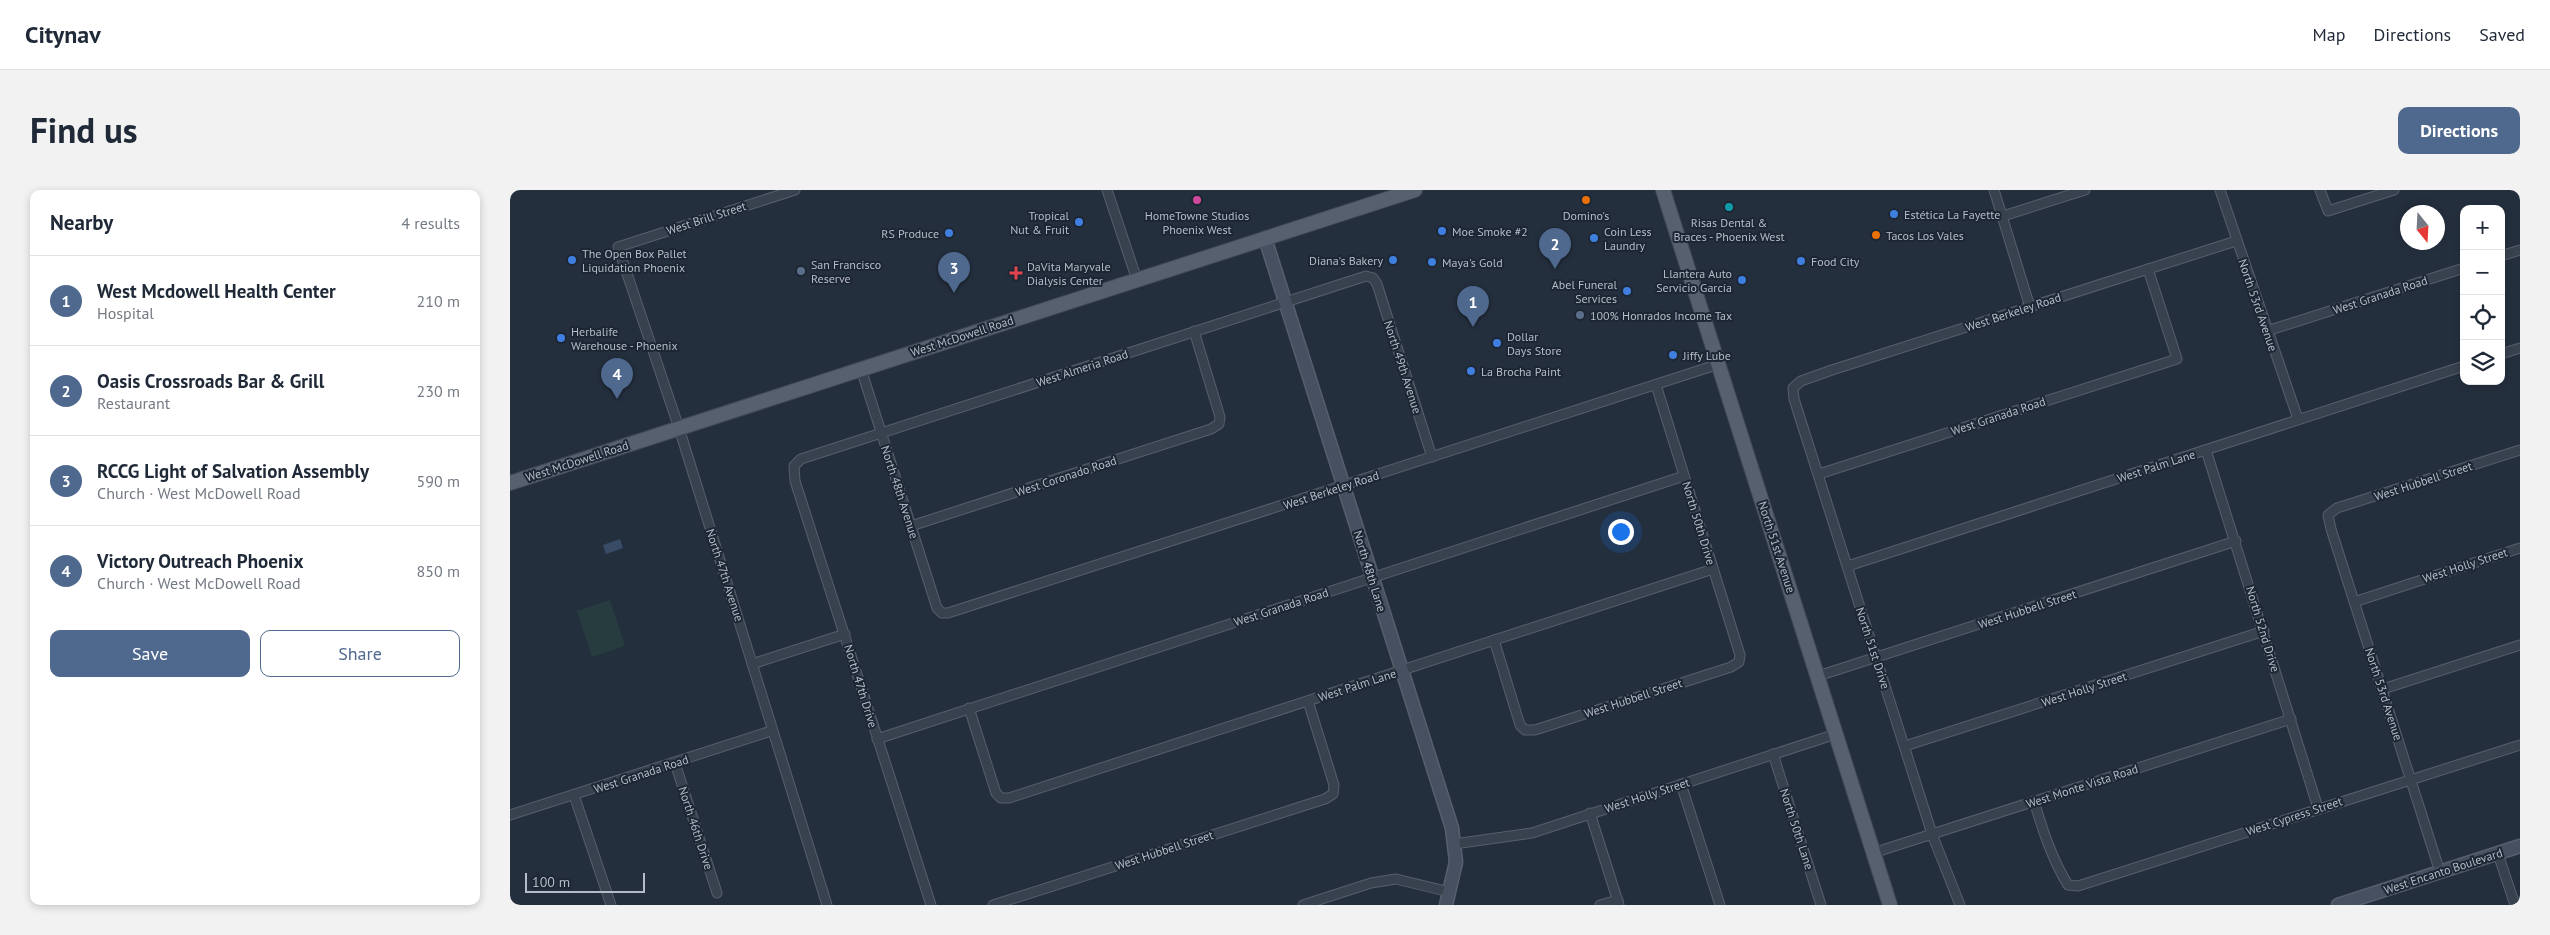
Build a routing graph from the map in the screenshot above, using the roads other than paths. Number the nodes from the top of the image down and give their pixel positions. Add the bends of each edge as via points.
1 (795, 190) edge
2 (1108, 190) edge
3 (1396, 190) edge
4 (1415, 190) edge
5 (1663, 190) edge
6 (1994, 190) edge
7 (2085, 190) edge
8 (2220, 190) edge
9 (2320, 190) edge
10 (2394, 190) edge
11 (1384, 200) junction
12 (2003, 216) junction
13 (1266, 238) junction
14 (2236, 241) junction
15 (618, 247) joint
16 (2520, 250) edge
17 (2505, 255) edge
18 (2148, 269) junction
19 (2460, 269) edge
20 (1373, 278) joint
21 (1137, 280) junction
22 (1285, 302) junction
23 (2030, 307) junction
24 (1194, 331) junction
25 (2267, 331) junction
26 (2520, 348) edge
27 (2505, 353) edge
28 (1719, 364) junction
29 (2460, 367) edge
30 (862, 369) junction
31 (1656, 384) junction
32 (1793, 388) joint
33 (2298, 419) junction
34 (679, 428) junction
35 (882, 433) junction
36 (2206, 450) junction
37 (2520, 450) edge
38 (1432, 457) junction
39 (794, 466) joint
40 (1819, 474) junction
41 (1684, 476) junction
42 (510, 483) edge
43 (1343, 486) junction
44 (2328, 515) joint
45 (911, 526) junction
46 (2236, 541) junction
47 (2520, 548) edge
48 (1848, 566) junction
49 (1713, 569) junction
50 (1372, 578) junction
51 (2354, 602) junction
52 (942, 613) joint
53 (2264, 631) junction
54 (845, 634) junction
55 (1494, 640) junction
56 (2520, 646) edge
57 (1876, 658) junction
58 (1739, 662) joint
59 (752, 664) junction
60 (1401, 670) junction
61 (1818, 676) junction
62 (2383, 689) junction
63 (1308, 701) junction
64 (969, 708) junction
65 (2291, 719) junction
66 (771, 731) junction
67 (1836, 734) junction
68 (877, 739) junction
69 (2520, 745) edge
70 (1905, 746) junction
71 (1773, 754) junction
72 (675, 763) junction
73 (2411, 780) junction
74 (1681, 784) junction
75 (574, 795) junction
76 (2034, 802) junction
77 (2318, 808) junction
78 (1590, 813) junction
79 (510, 815) edge
80 (1932, 834) junction
81 (1454, 844) junction
82 (2520, 846) edge
83 (1873, 853) junction
84 (2498, 854) junction
85 (2440, 872) junction
86 (1450, 892) junction
87 (717, 893) dead end
88 (1619, 902) edge
89 (1314, 903) edge
90 (611, 905) edge
91 (827, 905) edge
92 (930, 905) edge
93 (993, 905) edge
94 (1303, 905) edge
95 (1446, 905) edge
96 (1600, 905) edge
97 (1720, 905) edge
98 (1820, 905) edge
99 (1890, 905) edge
100 (1960, 905) edge
101 (2338, 905) edge
102 (2515, 905) edge

1 - 15 street, West Brill Street
2 - 21 street
3 - 11 street
4 - 11 main road, West McDowell Road
5 - 28 main road, North 51st Avenue
6 - 12 street
7 - 12 street
8 - 14 street, North 53rd Avenue
9 - 10 street via 2328,211
11 - 13 main road, West McDowell Road
12 - 23 street
13 - 21 main road, West McDowell Road
13 - 22 street, North 48th Lane
14 - 18 street, West Berkeley Road
14 - 25 street, North 53rd Avenue
15 - 34 street, North 47th Avenue
16 - 17 street
18 - 23 street, West Berkeley Road
18 - 40 street, West Granada Road via 2177,359
19 - 25 street, West Granada Road
20 - 22 street, West Almeria Road via 1366,276
20 - 38 street, North 49th Avenue
21 - 30 main road, West McDowell Road
22 - 24 street, West Almeria Road
22 - 43 street, North 48th Lane
23 - 32 street, West Berkeley Road via 1801,381
24 - 35 street, West Almeria Road
24 - 45 street, West Coronado Road via 1220,417 1219,424
25 - 33 street, North 53rd Avenue
26 - 27 street
28 - 31 street, West Berkeley Road
28 - 61 main road, North 51st Avenue
29 - 33 street, West Palm Lane
30 - 34 main road, West McDowell Road
30 - 35 street, North 48th Avenue
31 - 38 street, West Berkeley Road
31 - 41 street, North 50th Drive
32 - 40 street, North 51st Drive
33 - 36 street, West Palm Lane
34 - 42 main road, West McDowell Road
34 - 59 street, North 47th Avenue
35 - 39 street, West Almeria Road via 801,459
35 - 45 street, North 48th Avenue
36 - 46 street, North 52nd Drive
36 - 48 street, West Palm Lane
37 - 44 street, West Hubbell Street via 2337,508
38 - 43 street, West Berkeley Road
39 - 54 street, North 47th Drive via 795,481
40 - 48 street, North 51st Drive
41 - 49 street, North 50th Drive
41 - 50 street, West Granada Road
43 - 50 street, North 48th Lane
43 - 52 street, West Berkeley Road
44 - 51 street, North 53rd Avenue
45 - 52 street, North 48th Avenue via 937,608
46 - 53 street, North 52nd Drive
46 - 57 street, West Hubbell Street
47 - 51 street, West Holly Street
48 - 57 street, North 51st Drive
49 - 55 street, West Palm Lane
49 - 58 street, North 50th Drive via 1740,655
50 - 60 street, North 48th Lane
50 - 64 street, West Granada Road
51 - 62 street, North 53rd Avenue
53 - 65 street, North 52nd Drive
53 - 70 street, West Holly Street
54 - 59 street
54 - 68 street, North 47th Drive
55 - 58 street, West Hubbell Street via 1520,725 1525,730 1544,727
55 - 60 street, West Palm Lane
56 - 62 street
57 - 61 street, West Hubbell Street
57 - 70 street, North 51st Drive
59 - 66 street, North 47th Avenue
60 - 63 street, West Palm Lane
60 - 81 street, North 48th Lane via 1447,809
61 - 67 main road, North 51st Avenue
62 - 73 street, North 53rd Avenue
63 - 64 street, West Palm Lane via 1009,798 1001,798 996,793
63 - 93 street, West Hubbell Street via 1334,785 1333,794
64 - 68 street, West Granada Road
65 - 76 street, West Monte Vista Road
65 - 77 street, North 52nd Drive
66 - 72 street, West Granada Road
66 - 91 street, North 47th Avenue
67 - 71 street, West Holly Street
67 - 83 main road, North 51st Avenue
68 - 92 street, North 47th Drive
69 - 73 street, West Cypress Street
70 - 80 street, North 51st Drive
71 - 74 street, West Holly Street
71 - 98 street, North 50th Lane
72 - 75 street, West Granada Road
72 - 87 street, North 46th Drive
73 - 77 street, West Cypress Street
73 - 85 street, North 53rd Avenue
74 - 78 street, West Holly Street
74 - 97 street
75 - 79 street, West Granada Road
75 - 90 street
76 - 77 street, West Cypress Street via 2048,848 2068,885 2078,886
76 - 80 street, West Monte Vista Road
78 - 81 street, West Holly Street via 1532,833
78 - 88 street
80 - 83 street, West Monte Vista Road
80 - 100 street, North 51st Drive
81 - 86 street, North 48th Lane via 1456,862
82 - 84 street, West Encanto Boulevard
83 - 99 main road, North 51st Avenue
84 - 85 street, West Encanto Boulevard
84 - 102 street
85 - 101 street, West Encanto Boulevard
86 - 89 street via 1396,879 1371,883
86 - 95 street, North 48th Lane
88 - 96 street
89 - 94 street

